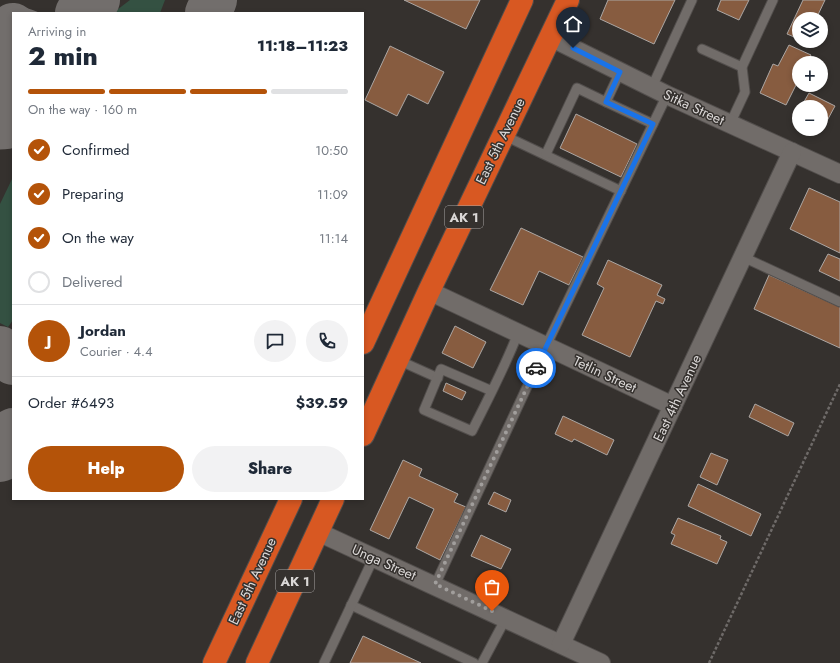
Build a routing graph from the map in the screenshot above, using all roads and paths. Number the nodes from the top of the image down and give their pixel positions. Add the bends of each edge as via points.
1 (522, 0) edge
2 (568, 0) edge
3 (692, 0) edge
4 (773, 0) edge
5 (550, 37) junction
6 (702, 49) dead end
7 (742, 67) junction
8 (620, 72) junction
9 (659, 91) junction
10 (606, 102) junction
11 (653, 124) junction
12 (730, 124) junction
13 (503, 135) junction
14 (792, 152) junction
15 (546, 154) junction
16 (839, 172) edge
17 (621, 191) junction
18 (743, 257) junction
19 (429, 291) junction
20 (840, 302) edge
21 (518, 333) junction
22 (364, 341) edge
23 (546, 346) junction
24 (398, 360) junction
25 (438, 378) junction
26 (840, 384) edge
27 (492, 391) junction
28 (673, 406) junction
29 (364, 433) edge
30 (290, 500) edge
31 (334, 500) edge
32 (318, 532) junction
33 (374, 557) junction
34 (435, 584) junction
35 (351, 605) junction
36 (506, 618) junction
37 (561, 644) junction
38 (214, 663) edge
39 (257, 663) edge
40 (324, 663) edge
41 (474, 663) edge
42 (482, 663) edge
43 (602, 663) edge
44 (709, 663) edge

1 - 22 highway, AK 1
2 - 5 highway, East 5th Avenue / AK 1
3 - 9 lane
4 - 7 lane
5 - 8 street, Sitka Street
5 - 13 highway, East 5th Avenue / AK 1
6 - 7 lane
7 - 12 lane via 745,92
8 - 9 street, Sitka Street
8 - 10 lane
9 - 11 lane
9 - 12 street, Sitka Street
10 - 11 lane
10 - 15 lane via 576,88
11 - 17 lane
12 - 14 street, Sitka Street
13 - 15 lane
13 - 19 highway, East 5th Avenue / AK 1
14 - 16 street, Sitka Street
14 - 18 street, East 4th Avenue
15 - 17 lane
17 - 23 lane
18 - 20 lane
18 - 28 street, East 4th Avenue
19 - 21 street, Tetlin Street
19 - 24 highway, East 5th Avenue / AK 1
21 - 23 street, Tetlin Street
21 - 27 lane
23 - 28 street, Tetlin Street
23 - 34 lane
24 - 25 lane
24 - 29 highway, East 5th Avenue / AK 1
25 - 27 lane via 442,369
25 - 27 lane via 424,410 472,431
26 - 44 path
28 - 37 street, East 4th Avenue
30 - 38 highway, East 5th Avenue / AK 1
31 - 32 highway, AK 1
32 - 33 street, Unga Street
32 - 39 highway, AK 1
33 - 34 street, Unga Street
33 - 35 lane
34 - 36 street, Unga Street
35 - 40 lane
35 - 41 lane
36 - 37 street, Unga Street
36 - 42 lane
37 - 43 street, Unga Street

